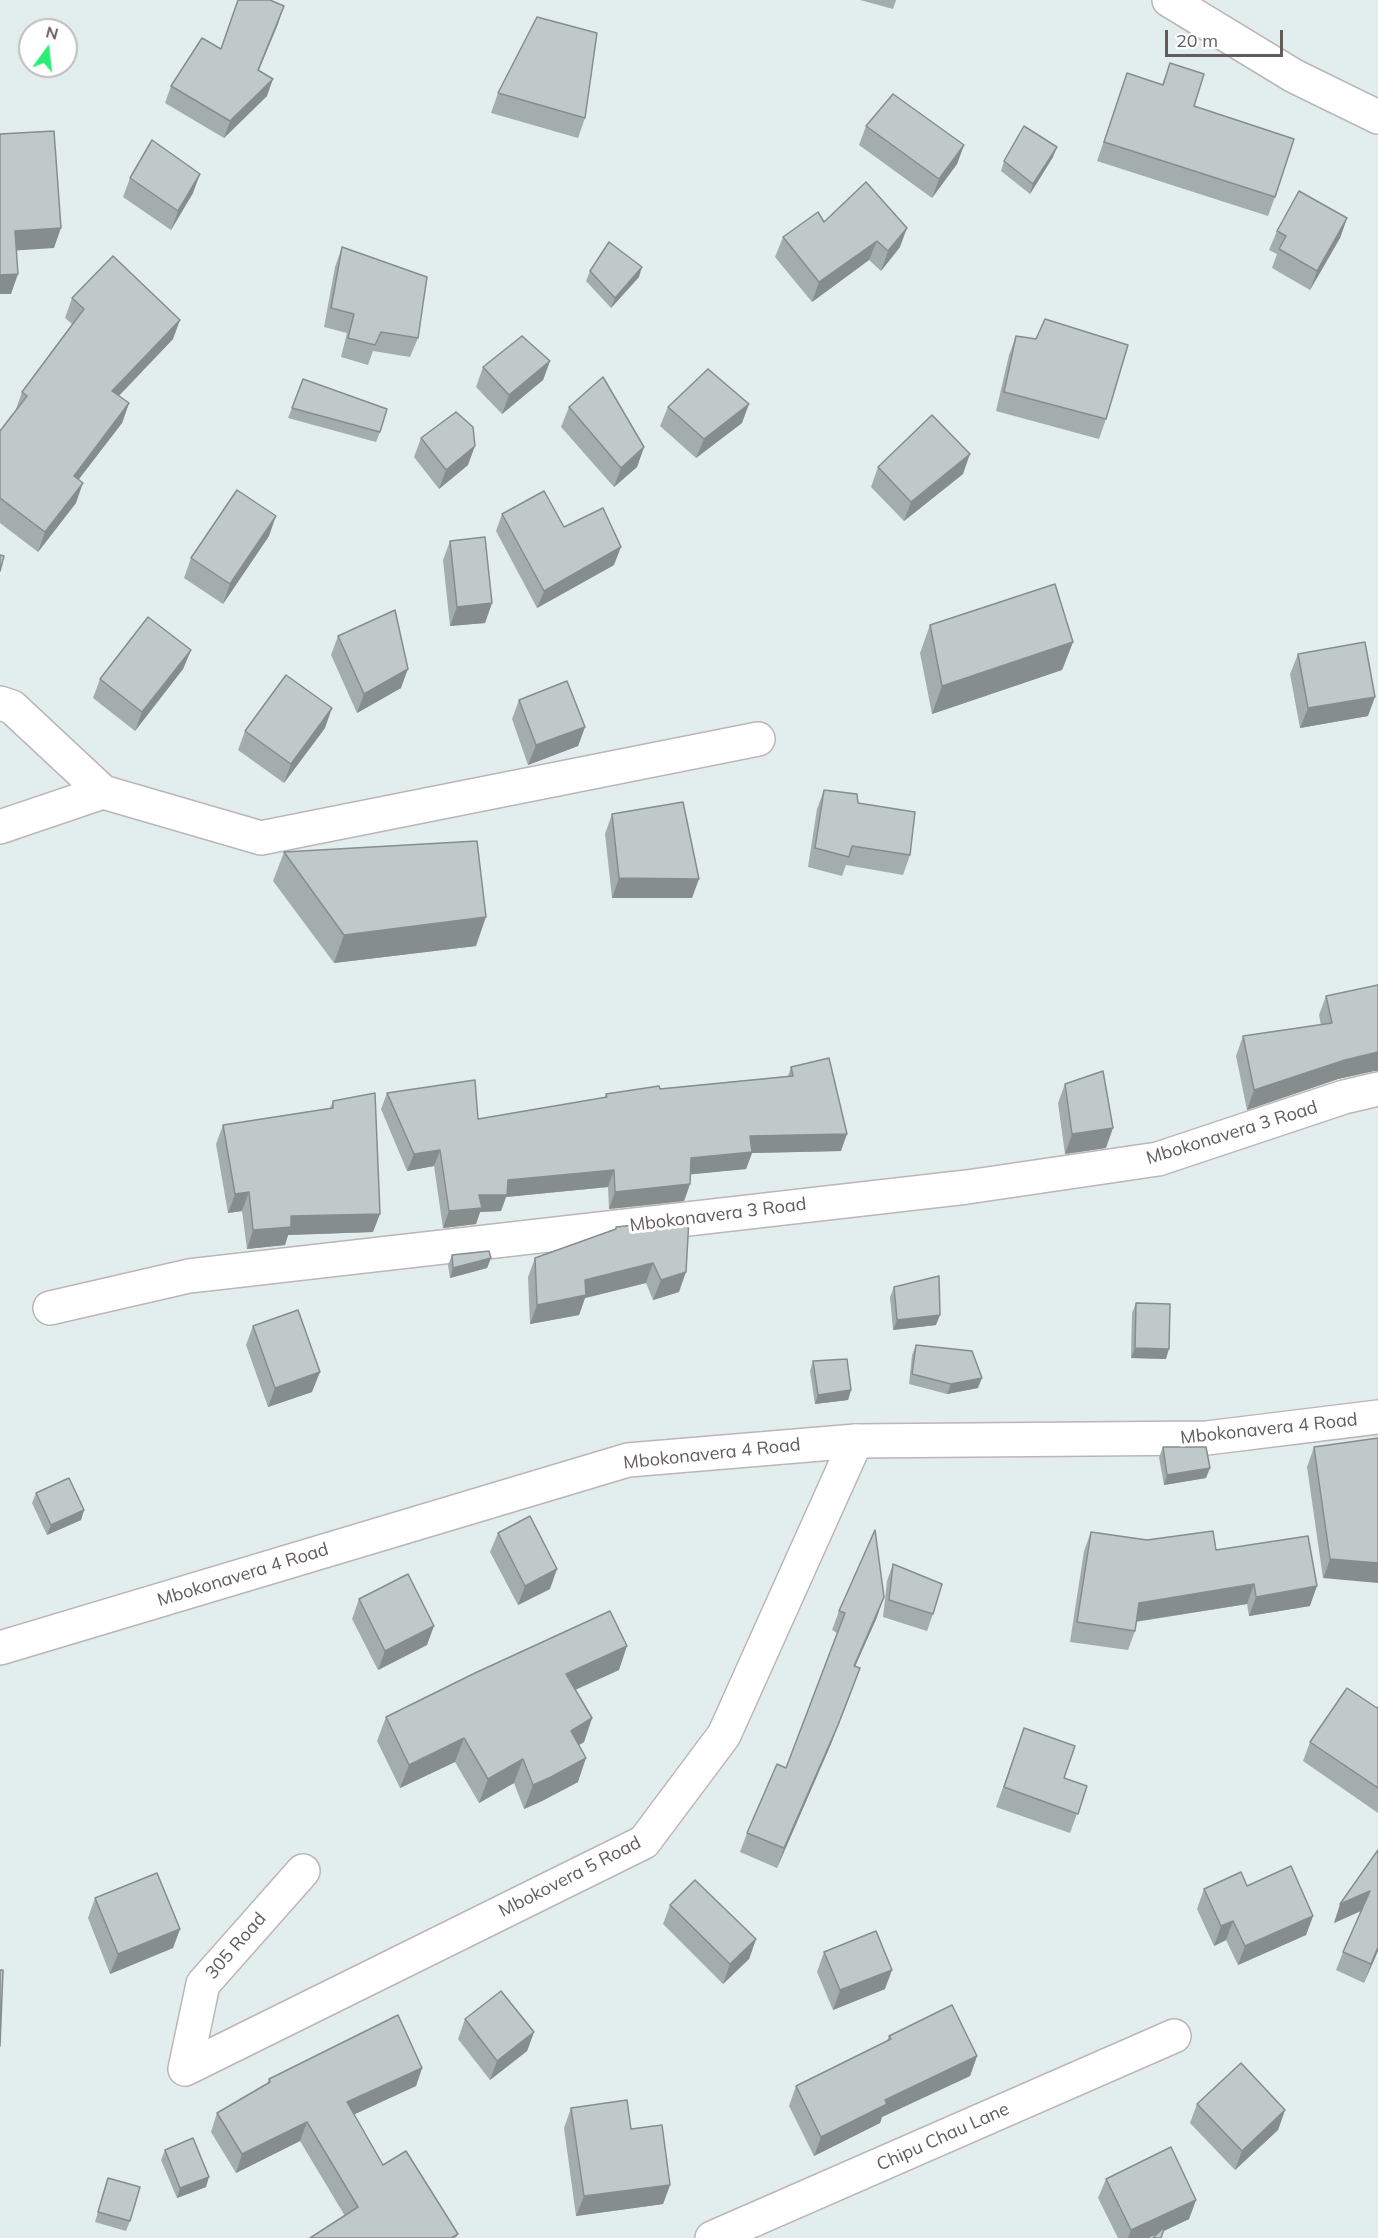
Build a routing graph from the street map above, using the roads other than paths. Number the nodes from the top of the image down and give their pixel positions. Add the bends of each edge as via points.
1 (1169, 0) edge
2 (1378, 117) edge
3 (0, 703) edge
4 (758, 740) dead end
5 (103, 792) junction
6 (0, 827) edge
7 (1378, 1089) edge
8 (50, 1308) dead end
9 (1378, 1418) edge
10 (856, 1441) junction
11 (0, 1648) edge
12 (303, 1871) dead end
13 (1174, 2036) dead end
14 (185, 2069) joint
15 (712, 2238) edge

1 - 2 street via 1294,76
3 - 5 street via 12,707
4 - 5 street via 261,838
5 - 6 street
7 - 8 street, Mbokonavera 3 Road via 1158,1159 967,1186 189,1276
9 - 10 street, Mbokonavera 4 Road via 1207,1438
10 - 11 street, Mbokonavera 4 Road via 627,1460
10 - 14 street, Mbokovera 5 Road via 724,1735 644,1842
12 - 14 street, 305 Road via 203,1984
13 - 15 street, Chipu Chau Lane

